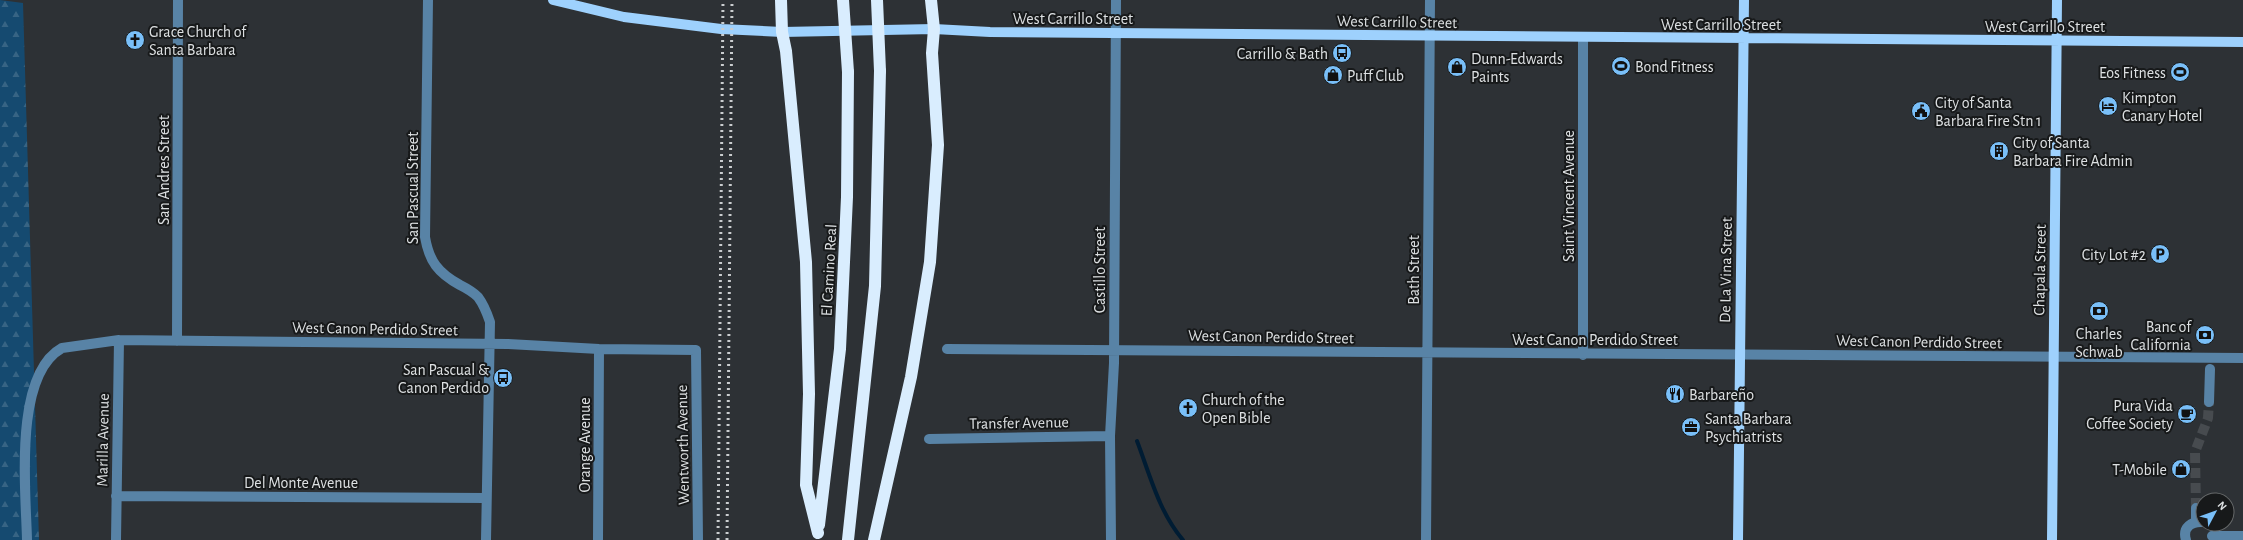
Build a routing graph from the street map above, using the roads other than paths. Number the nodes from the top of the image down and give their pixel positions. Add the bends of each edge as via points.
1 (178, 0) edge
2 (428, 0) edge
3 (553, 0) edge
4 (781, 0) edge
5 (843, 0) edge
6 (877, 0) edge
7 (931, 0) edge
8 (1116, 0) edge
9 (1430, 0) edge
10 (1744, 0) edge
11 (2057, 0) edge
12 (934, 29) junction
13 (782, 32) junction
14 (1116, 32) junction
15 (1430, 37) junction
16 (1583, 38) junction
17 (1743, 39) junction
18 (2056, 41) junction
19 (2243, 42) edge
20 (119, 340) junction
21 (177, 340) junction
22 (490, 344) junction
23 (599, 349) junction
24 (947, 349) dead end
25 (1114, 349) junction
26 (696, 350) joint
27 (1427, 352) junction
28 (1583, 354) junction
29 (1739, 354) junction
30 (2052, 357) junction
31 (2243, 358) edge
32 (2210, 369) dead end
33 (2209, 402) tunnel mouth
34 (1110, 436) junction
35 (929, 439) dead end
36 (116, 496) junction
37 (486, 498) junction
38 (2195, 523) edge
39 (818, 536) edge
40 (2243, 536) edge
41 (2211, 538) edge
42 (27, 540) edge
43 (116, 540) edge
44 (486, 540) edge
45 (598, 540) edge
46 (698, 540) edge
47 (848, 540) edge
48 (874, 540) edge
49 (1111, 540) edge
50 (1426, 540) edge
51 (1738, 540) edge
52 (2052, 540) edge
53 (2186, 540) edge

1 - 21 street, San Andres Street
2 - 22 street, San Pascual Street via 425,237 428,252 439,272 471,291 481,302 490,322
3 - 13 main road, West Carrillo Street via 624,17 673,24
4 - 13 highway
5 - 39 highway, El Camino Real, bridge via 848,72 847,197 840,349
6 - 47 highway, bridge via 880,72 875,286
7 - 12 highway
8 - 14 street, Castillo Street
9 - 15 street, Bath Street
10 - 17 main road, De La Vina Street
11 - 18 main road, Chapala Street
12 - 13 main road, West Carrillo Street
12 - 14 main road, West Carrillo Street via 959,32
12 - 48 highway via 932,53 938,145 930,262 911,377
13 - 39 highway via 786,51 806,262 809,394 806,484
14 - 15 main road, West Carrillo Street
14 - 25 street, Castillo Street
15 - 16 main road, West Carrillo Street
15 - 27 street, Bath Street
16 - 17 main road, West Carrillo Street
16 - 28 street, Saint Vincent Avenue
17 - 18 main road, West Carrillo Street
17 - 29 main road, De La Vina Street
18 - 19 main road, West Carrillo Street
18 - 30 main road, Chapala Street
20 - 21 street, West Canon Perdido Street
20 - 36 street, Marilla Avenue
20 - 42 street, West Canon Perdido Street via 69,347 55,352 43,366 32,395 26,425
21 - 22 street, West Canon Perdido Street
22 - 23 street, West Canon Perdido Street
22 - 37 street, San Pascual Street
23 - 26 street, West Canon Perdido Street
23 - 45 street, Orange Avenue
24 - 25 street, West Canon Perdido Street
25 - 27 street, West Canon Perdido Street
25 - 34 street, Castillo Street
26 - 46 street, Wentworth Avenue
27 - 28 street, West Canon Perdido Street
27 - 50 street, Bath Street
28 - 29 street, West Canon Perdido Street
29 - 30 street, West Canon Perdido Street
29 - 51 main road, De La Vina Street
30 - 31 street, West Canon Perdido Street
30 - 52 main road, Chapala Street
32 - 33 street
34 - 35 street, Transfer Avenue
34 - 49 street, Castillo Street
36 - 37 street, Del Monte Avenue
36 - 43 street, Marilla Avenue
37 - 44 street, San Pascual Street
38 - 53 street via 2189,524 2185,530
40 - 41 street

